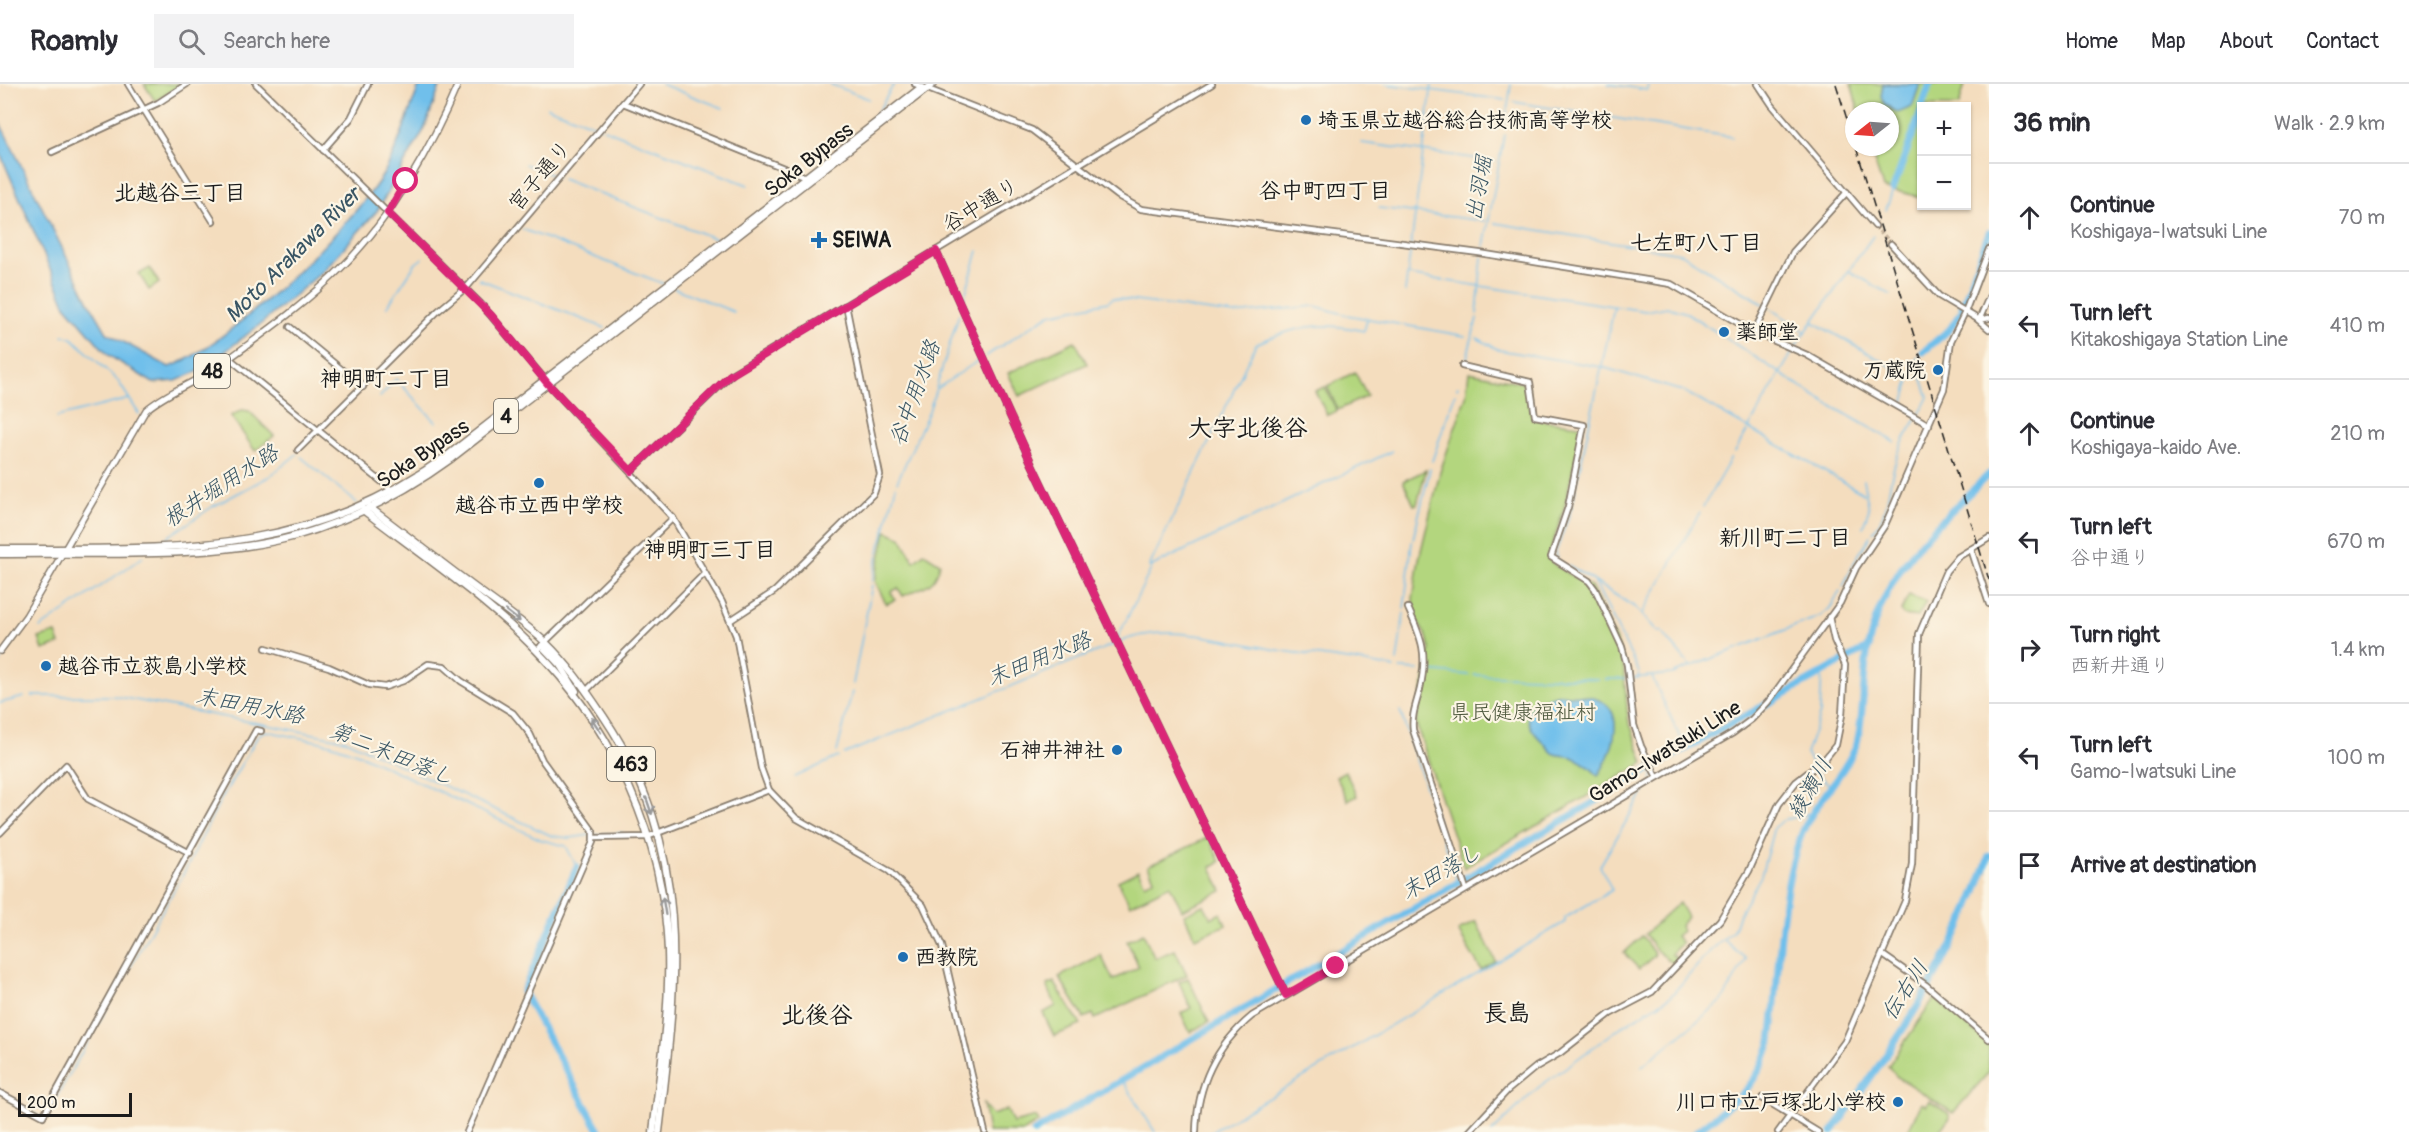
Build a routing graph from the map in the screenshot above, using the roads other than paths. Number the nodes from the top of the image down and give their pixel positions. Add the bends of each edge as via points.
1 (128, 84) edge
2 (187, 84) edge
3 (256, 84) edge
4 (368, 84) edge
5 (458, 84) edge
6 (639, 84) edge
7 (915, 84) edge
8 (933, 84) edge
9 (1212, 84) edge
10 (1758, 84) edge
11 (925, 87) edge
12 (623, 103) junction
13 (144, 110) junction
14 (323, 150) junction
15 (52, 152) dead end
16 (1078, 166) junction
17 (806, 177) junction
18 (1847, 192) junction
19 (387, 212) junction
20 (213, 221) dead end
21 (1875, 226) tunnel mouth
22 (1891, 244) tunnel mouth
23 (1989, 249) edge
24 (936, 251) junction
25 (465, 288) junction
26 (1989, 297) edge
27 (846, 305) junction
28 (1965, 312) junction
29 (1989, 318) edge
30 (1979, 320) junction
31 (290, 327) dead end
32 (1989, 329) edge
33 (1754, 332) junction
34 (229, 358) junction
35 (1462, 366) dead end
36 (546, 382) junction
37 (363, 387) junction
38 (1929, 425) junction
39 (318, 430) junction
40 (297, 450) dead end
41 (631, 471) junction
42 (393, 491) junction
43 (365, 507) junction
44 (672, 518) junction
45 (1989, 538) edge
46 (0, 549) edge
47 (1971, 549) junction
48 (64, 551) junction
49 (0, 554) edge
50 (705, 573) junction
51 (1989, 604) edge
52 (1408, 608) dead end
53 (1829, 617) junction
54 (731, 620) junction
55 (541, 646) junction
56 (266, 648) dead end
57 (0, 651) edge
58 (586, 691) junction
59 (261, 731) dead end
60 (1657, 777) junction
61 (769, 790) junction
62 (0, 833) edge
63 (658, 833) junction
64 (647, 837) junction
65 (594, 838) junction
66 (189, 853) junction
67 (1466, 889) junction
68 (1882, 955) junction
69 (1286, 995) junction
70 (1989, 1039) edge
71 (0, 1093) edge
72 (1762, 1098) dead end
73 (1791, 1115) junction
74 (467, 1132) edge
75 (653, 1132) edge
76 (659, 1132) edge
77 (985, 1132) edge
78 (1196, 1132) edge
79 (1469, 1132) edge
80 (1778, 1132) edge
81 (1818, 1132) edge

1 - 13 street
2 - 13 street
3 - 14 street
4 - 14 street via 351,118
5 - 19 main road, 48 via 438,132
6 - 12 street, 宮子通り
7 - 11 street
8 - 11 highway, Soka Bypass / 4
9 - 16 street, 谷中通り
10 - 18 street
11 - 16 street via 1032,130
11 - 17 highway, Soka Bypass / 4
11 - 36 highway, Soka Bypass / 4
12 - 17 street
12 - 25 street, 宮子通り
13 - 15 street
13 - 20 street
14 - 19 street
16 - 24 street, 谷中通り
16 - 33 street via 1125,201 1141,208 1479,253 1667,283
17 - 36 highway, Soka Bypass / 4
18 - 21 street
18 - 33 street via 1793,252
19 - 25 street
19 - 34 main road, 48 via 334,275 283,320
22 - 28 street via 1931,289
23 - 28 street, Gamo-Iwatsuki Line
24 - 27 street, 谷中通り
24 - 69 street via 1035,471
25 - 36 street
25 - 37 street, 宮子通り
26 - 30 street
27 - 41 street, 谷中通り via 729,376
27 - 54 street via 880,476 874,493 775,591
28 - 30 street
28 - 38 street, Gamo-Iwatsuki Line via 1951,341 1944,389
29 - 30 street
30 - 32 street
31 - 37 street
33 - 38 street via 1792,347
34 - 39 street
34 - 48 main road, 48 via 146,410
35 - 60 street via 1530,382 1535,416 1584,425 1568,507 1551,557 1595,589 1624,653 1636,734
36 - 41 street
36 - 42 highway, Soka Bypass / 4
36 - 43 highway, Soka Bypass / 4 via 439,467
37 - 39 street, 宮子通り
38 - 53 street, Gamo-Iwatsuki Line via 1889,518
39 - 40 street, 宮子通り
39 - 42 street
41 - 44 street
42 - 43 highway, Soka Bypass / 4
43 - 48 highway, Soka Bypass / 4 via 291,531 230,543
43 -> 55 highway, 463
43 - 55 highway, 463
44 - 50 street
44 - 55 street
45 - 47 street
46 - 48 highway, Soka Bypass / 4
47 - 51 street
47 - 68 street via 1946,571 1919,634 1912,864 1905,901
48 - 49 highway, Soka Bypass / 4
48 - 57 main road, 48 via 16,633
50 - 54 street
50 - 58 street
52 - 67 street via 1425,655 1413,730
53 - 60 street, Gamo-Iwatsuki Line via 1752,719
53 - 79 street via 1844,662 1842,715 1836,745 1796,782 1779,804 1749,871 1720,920 1652,992 1610,1014 1536,1067
54 - 61 street via 761,768
55 - 58 highway, 463
64 -> 55 highway, 463 via 623,773 560,665
56 - 65 street via 369,685 385,687 403,681 428,664 444,666 519,720
58 -> 63 highway, 463 via 631,764
59 - 66 street via 256,730
60 - 67 street, Gamo-Iwatsuki Line
61 - 63 street
61 - 77 street via 796,818 889,871 923,905 942,946
62 - 66 street via 66,765 88,799
63 - 64 street
63 - 76 highway, 463 via 671,893 674,968
64 - 65 street
75 -> 64 highway, 463 via 668,952 663,902
65 - 74 street
66 - 71 street via 43,1116
67 - 69 street, Gamo-Iwatsuki Line
68 - 70 street via 1927,986
68 - 73 street via 1845,1041
69 - 78 street, Gamo-Iwatsuki Line via 1252,1016 1220,1049 1205,1078
72 - 73 street
73 - 80 street
73 - 81 street

